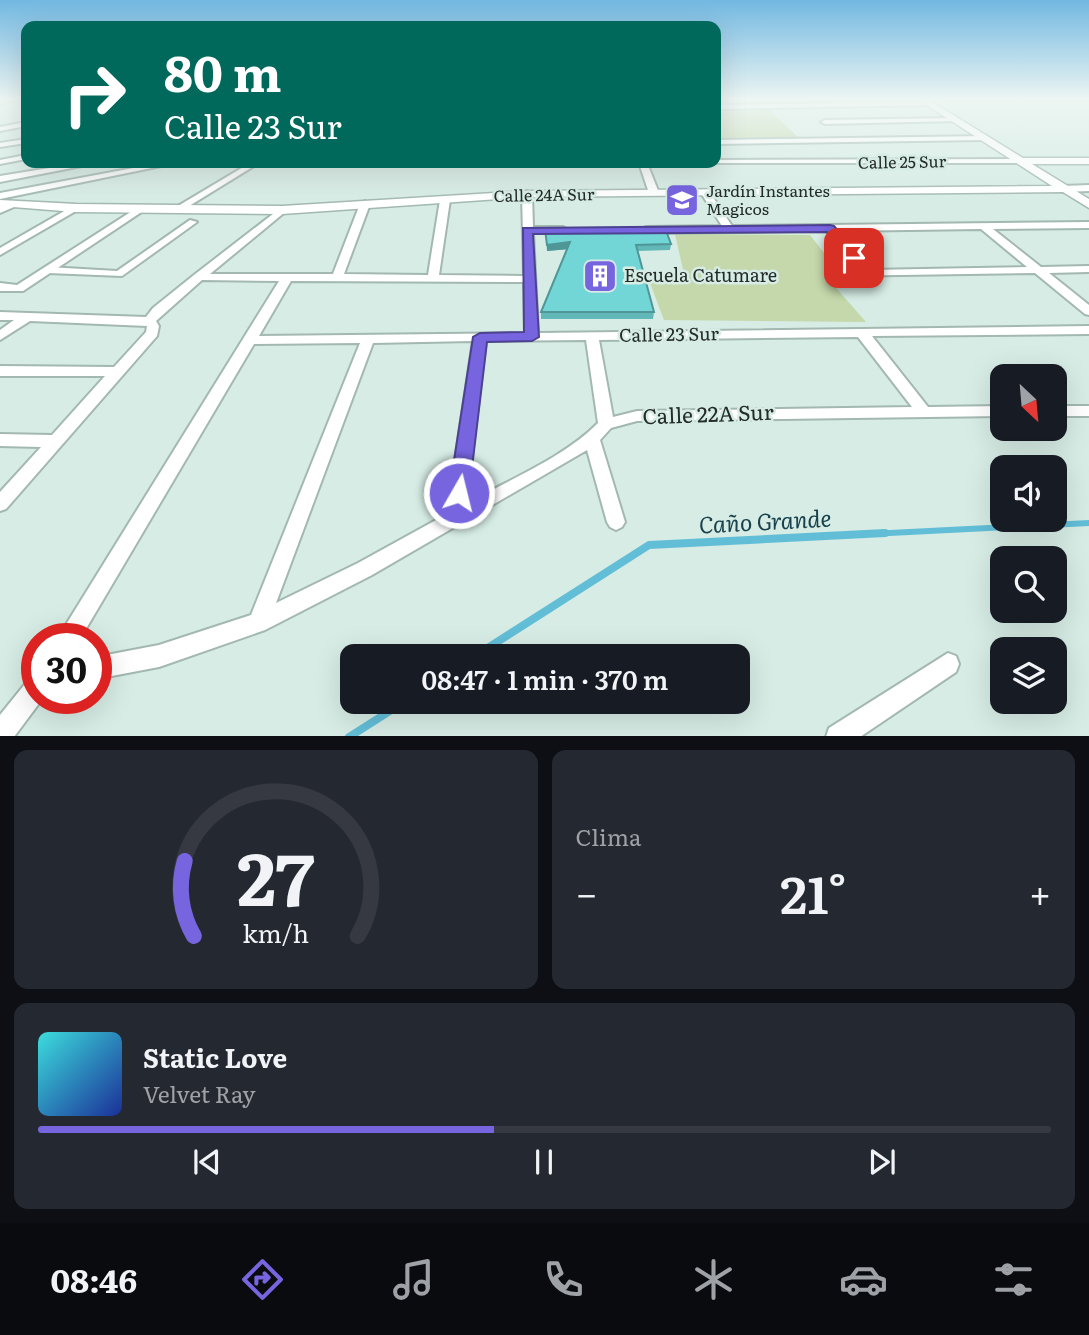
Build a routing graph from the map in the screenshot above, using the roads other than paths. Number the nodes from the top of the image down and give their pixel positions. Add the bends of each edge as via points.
1 (841, 134) edge
2 (978, 134) edge
3 (984, 138) junction
4 (847, 139) junction
5 (21, 142) edge
6 (721, 142) edge
7 (0, 145) edge
8 (21, 158) edge
9 (1017, 161) junction
10 (1089, 161) edge
11 (0, 162) edge
12 (721, 163) edge
13 (64, 168) edge
14 (146, 168) edge
15 (173, 168) edge
16 (248, 168) edge
17 (644, 168) edge
18 (176, 177) dead end
19 (0, 179) edge
20 (1063, 188) junction
21 (1089, 188) edge
22 (706, 193) junction
23 (527, 194) junction
24 (654, 194) junction
25 (0, 196) edge
26 (445, 200) junction
27 (365, 204) junction
28 (1089, 205) edge
29 (4, 206) edge
30 (76, 208) junction
31 (141, 209) junction
32 (178, 209) junction
33 (282, 210) junction
34 (193, 222) dead end
35 (1089, 225) edge
36 (983, 226) junction
37 (830, 229) junction
38 (527, 230) junction
39 (581, 230) edge
40 (635, 230) edge
41 (729, 230) junction
42 (0, 252) edge
43 (1089, 269) edge
44 (48, 270) junction
45 (1037, 270) junction
46 (865, 273) junction
47 (837, 274) dead end
48 (198, 277) junction
49 (287, 278) junction
50 (337, 278) junction
51 (433, 279) junction
52 (528, 279) junction
53 (0, 287) edge
54 (1089, 311) edge
55 (0, 316) edge
56 (29, 316) junction
57 (149, 321) junction
58 (1089, 330) edge
59 (863, 333) junction
60 (0, 336) edge
61 (592, 336) junction
62 (480, 337) junction
63 (532, 337) junction
64 (368, 338) junction
65 (249, 340) junction
66 (0, 371) edge
67 (118, 372) junction
68 (923, 411) junction
69 (990, 411) edge
70 (1068, 411) edge
71 (1089, 411) edge
72 (606, 424) junction
73 (592, 439) junction
74 (0, 440) edge
75 (56, 441) junction
76 (0, 504) edge
77 (455, 519) junction
78 (616, 522) dead end
79 (78, 623) edge
80 (258, 623) junction
81 (948, 664) dead end
82 (112, 665) edge
83 (21, 708) edge
84 (0, 735) edge
85 (840, 736) edge

1 - 4 street
2 - 3 street
3 - 4 street
3 - 9 street
4 - 6 street
5 - 7 street
8 - 11 street
9 - 10 street, Calle 25 Sur
9 - 12 street, Calle 25 Sur
9 - 20 street
13 - 19 street
14 - 25 street
15 - 18 street
16 - 32 street
17 - 24 street
20 - 21 street, Calle 24A Sur
20 - 22 street, Calle 24A Sur
20 - 28 street
22 - 24 street, Calle 24A Sur
22 - 41 street
23 - 24 street, Calle 24A Sur
23 - 26 street, Calle 24A Sur
23 - 38 street
26 - 27 street, Calle 24A Sur
26 - 51 street
27 - 33 street, Calle 24A Sur
27 - 50 street
29 - 30 street, Calle 24A Sur
30 - 31 street, Calle 24A Sur
30 - 42 street
31 - 32 street, Calle 24A Sur
31 - 44 street
32 - 33 street, Calle 24A Sur
33 - 48 street
34 - 44 street via 119,274
35 - 36 street
36 - 37 street
36 - 45 street
37 - 41 street
37 - 46 street
38 - 39 street
38 - 52 street
40 - 41 street
43 - 45 street
44 - 53 street via 19,289
45 - 46 street
45 - 54 street
46 - 47 street
48 - 49 street
48 - 57 street
49 - 50 street
49 - 65 street
50 - 51 street
51 - 52 street
52 - 63 street
55 - 56 street
56 - 57 street
56 - 60 street
57 - 67 street via 152,333
58 - 59 street, Calle 23 Sur
59 - 61 street, Calle 23 Sur
59 - 68 street
61 - 63 street, Calle 23 Sur
61 - 72 street
62 - 63 street, Calle 23 Sur
62 - 64 street, Calle 23 Sur
62 - 77 street
64 - 65 street, Calle 23 Sur
64 - 80 street
65 - 79 street
66 - 67 street
67 - 75 street
68 - 69 street, Calle 22A Sur
68 - 72 street, Calle 22A Sur via 637,416
70 - 71 street
72 - 73 street
73 - 77 street
73 - 78 street
74 - 75 street
75 - 76 street
77 - 80 street
80 - 82 street via 159,656
81 - 85 street
83 - 84 street

